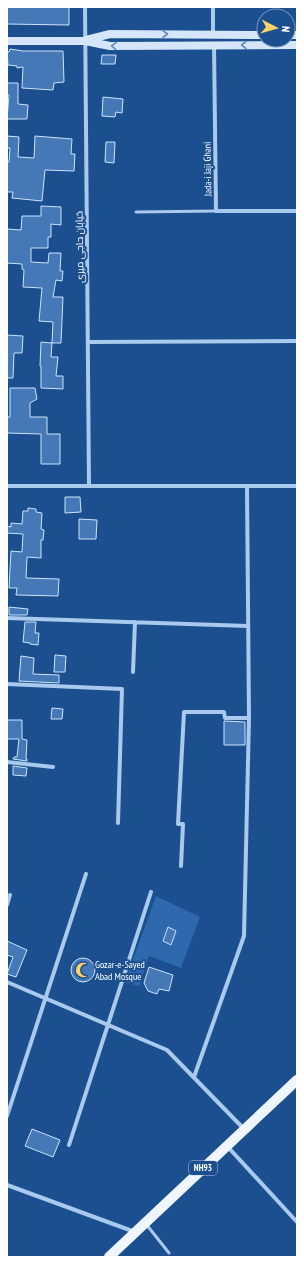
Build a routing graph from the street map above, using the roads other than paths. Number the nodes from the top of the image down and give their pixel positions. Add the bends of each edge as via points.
1 (85, 7) edge
2 (214, 7) edge
3 (213, 34) junction
4 (256, 34) edge
5 (7, 41) edge
6 (85, 41) junction
7 (214, 45) junction
8 (297, 45) edge
9 (297, 211) edge
10 (136, 212) dead end
11 (216, 212) junction
12 (297, 341) edge
13 (88, 342) junction
14 (7, 486) edge
15 (89, 486) junction
16 (247, 486) junction
17 (297, 486) edge
18 (7, 618) edge
19 (135, 622) junction
20 (248, 626) junction
21 (132, 672) dead end
22 (7, 684) edge
23 (249, 718) junction
24 (7, 762) edge
25 (53, 767) dead end
26 (118, 823) dead end
27 (181, 866) dead end
28 (86, 874) dead end
29 (151, 892) dead end
30 (10, 894) dead end
31 (7, 905) edge
32 (7, 982) edge
33 (46, 999) junction
34 (108, 1025) junction
35 (194, 1077) junction
36 (297, 1080) edge
37 (7, 1116) edge
38 (244, 1129) junction
39 (69, 1145) dead end
40 (227, 1146) junction
41 (7, 1185) edge
42 (297, 1222) edge
43 (145, 1223) junction
44 (135, 1232) junction
45 (169, 1253) dead end
46 (112, 1256) edge

1 - 6 street, خیابان حاجی میری
2 - 3 street
3 - 4 main road
6 -> 3 main road via 110,34
5 - 6 main road
7 -> 6 main road via 110,46
6 - 13 street, خیابان حاجی میری
8 -> 7 main road
7 - 11 street, Jada-i Jaji Ghani
9 - 11 street
10 - 11 lane
12 - 13 street
13 - 15 street, خیابان حاجی میری
14 - 15 street
15 - 16 street
16 - 17 street
16 - 20 street
18 - 19 street
19 - 20 street
19 - 21 street
20 - 23 street
22 - 26 street via 122,689
23 - 27 street via 224,718 224,712 184,712 178,824 183,824
23 - 35 street via 244,936
24 - 25 street
28 - 33 street
29 - 34 street
30 - 31 street
32 - 33 street
33 - 34 street
33 - 37 street
34 - 35 street via 167,1050
34 - 39 street
35 - 38 street
36 - 38 main road, NH93
38 - 40 main road, NH93
40 - 42 street
40 - 43 main road, NH93
41 - 44 street
43 - 44 main road, NH93
43 - 45 lane
44 - 46 main road, NH93

